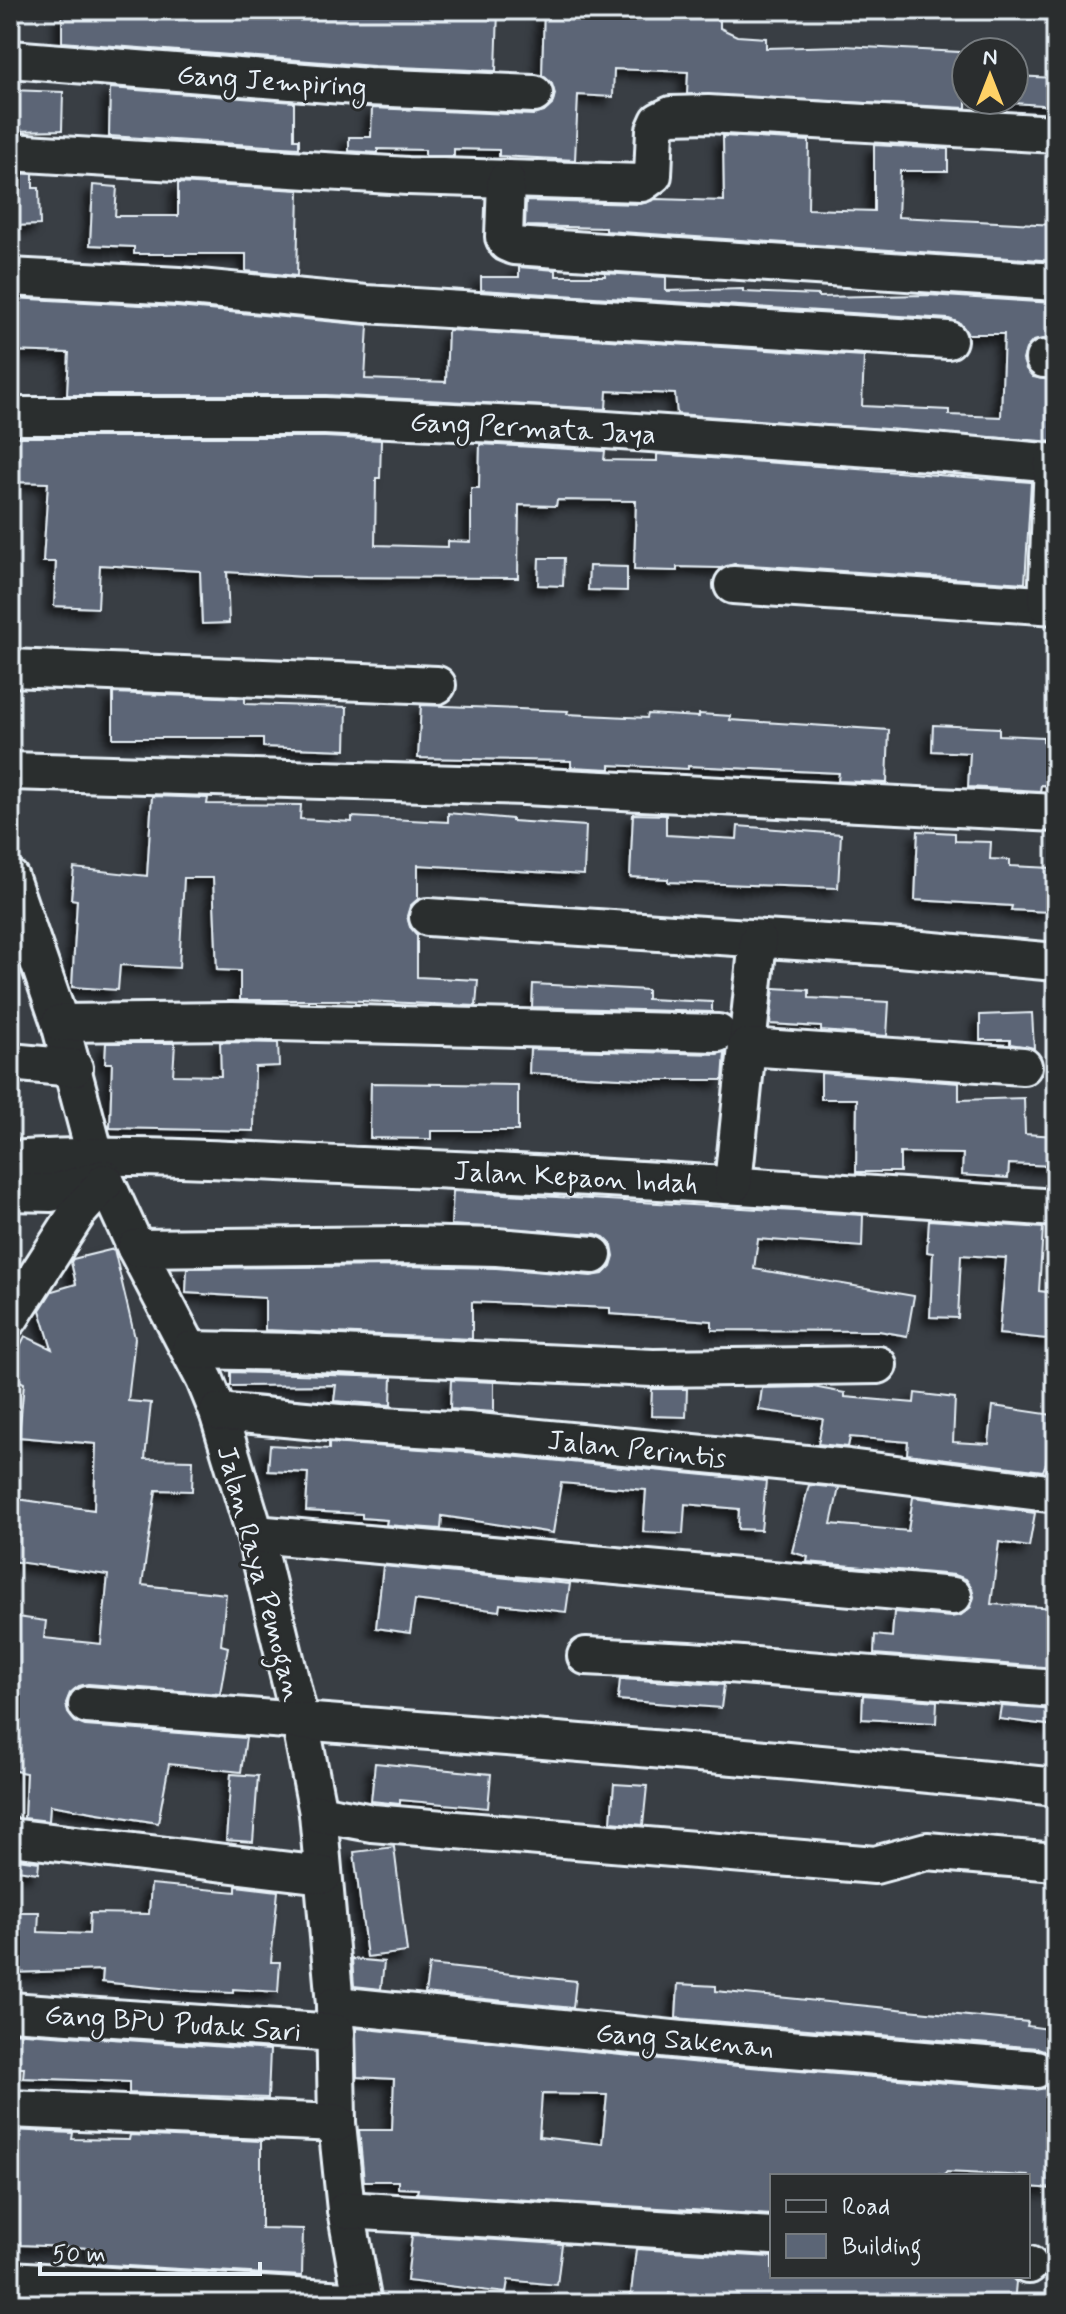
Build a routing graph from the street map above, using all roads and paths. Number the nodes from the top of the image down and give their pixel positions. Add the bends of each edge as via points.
1 (10, 59) edge
2 (534, 94) dead end
3 (1056, 134) edge
4 (10, 152) edge
5 (506, 180) junction
6 (10, 277) edge
7 (1056, 282) edge
8 (948, 340) dead end
9 (10, 416) edge
10 (1055, 463) edge
11 (733, 585) dead end
12 (1051, 605) edge
13 (10, 668) edge
14 (437, 685) dead end
15 (10, 771) edge
16 (1056, 813) edge
17 (10, 878) edge
18 (428, 917) dead end
19 (758, 940) junction
20 (1056, 962) edge
21 (60, 1023) junction
22 (732, 1040) junction
23 (10, 1062) edge
24 (1023, 1066) dead end
25 (74, 1068) junction
26 (10, 1160) edge
27 (102, 1172) junction
28 (733, 1184) junction
29 (10, 1192) edge
30 (1056, 1208) edge
31 (136, 1248) junction
32 (593, 1255) dead end
33 (10, 1318) edge
34 (190, 1350) junction
35 (878, 1365) dead end
36 (218, 1412) junction
37 (1056, 1494) edge
38 (255, 1534) junction
39 (953, 1596) dead end
40 (586, 1656) dead end
41 (1056, 1689) edge
42 (87, 1705) dead end
43 (300, 1721) junction
44 (1056, 1787) edge
45 (318, 1813) junction
46 (10, 1837) edge
47 (1056, 1862) edge
48 (323, 1875) junction
49 (10, 2011) edge
50 (335, 2019) junction
51 (1036, 2069) dead end
52 (10, 2109) edge
53 (337, 2123) junction
54 (346, 2210) junction
55 (770, 2236) edge
56 (10, 2280) edge
57 (363, 2303) edge

1 - 2 street, Gang Jempiring via 368,87
3 - 5 street via 671,115 655,130 653,175 642,183
4 - 5 street
5 - 7 street via 504,237 514,246
6 - 8 street
9 - 10 street, Gang Permata Jaya via 325,416 562,427
10 - 12 street
11 - 12 street
13 - 14 street
15 - 16 street via 524,786
17 - 21 street, Jalan Raya Pemogan
18 - 19 street
19 - 20 street
19 - 22 street
21 - 22 street via 232,1021
21 - 25 street, Jalan Raya Pemogan
22 - 24 street
22 - 28 street
23 - 25 street
25 - 27 street, Jalan Raya Pemogan
26 - 27 street
27 - 28 street, Jalan Kepaon Indah via 534,1173
27 - 29 street via 51,1193
27 - 31 street, Jalan Raya Pemogan
27 - 33 street
28 - 30 street, Jalan Kepaon Indah
31 - 32 street via 405,1245
31 - 34 street, Jalan Raya Pemogan
34 - 35 street via 653,1368
34 - 36 street, Jalan Raya Pemogan
36 - 37 street, Jalan Perintis via 848,1468
36 - 38 street, Jalan Raya Pemogan
38 - 39 street
38 - 43 street, Jalan Raya Pemogan
40 - 41 street
42 - 43 street
43 - 44 street via 805,1761
43 - 45 street, Jalan Raya Pemogan
45 - 47 street via 372,1823 875,1865 927,1851
45 - 48 street, Jalan Raya Pemogan
46 - 48 street
48 - 50 street, Jalan Raya Pemogan
49 - 50 street, Gang BPU Pudak Sari
50 - 51 street, Gang Sakenan
50 - 53 street, Jalan Raya Pemogan
52 - 53 street
53 - 54 street, Jalan Raya Pemogan
54 - 55 street
54 - 57 street, Jalan Raya Pemogan
56 - 57 street

